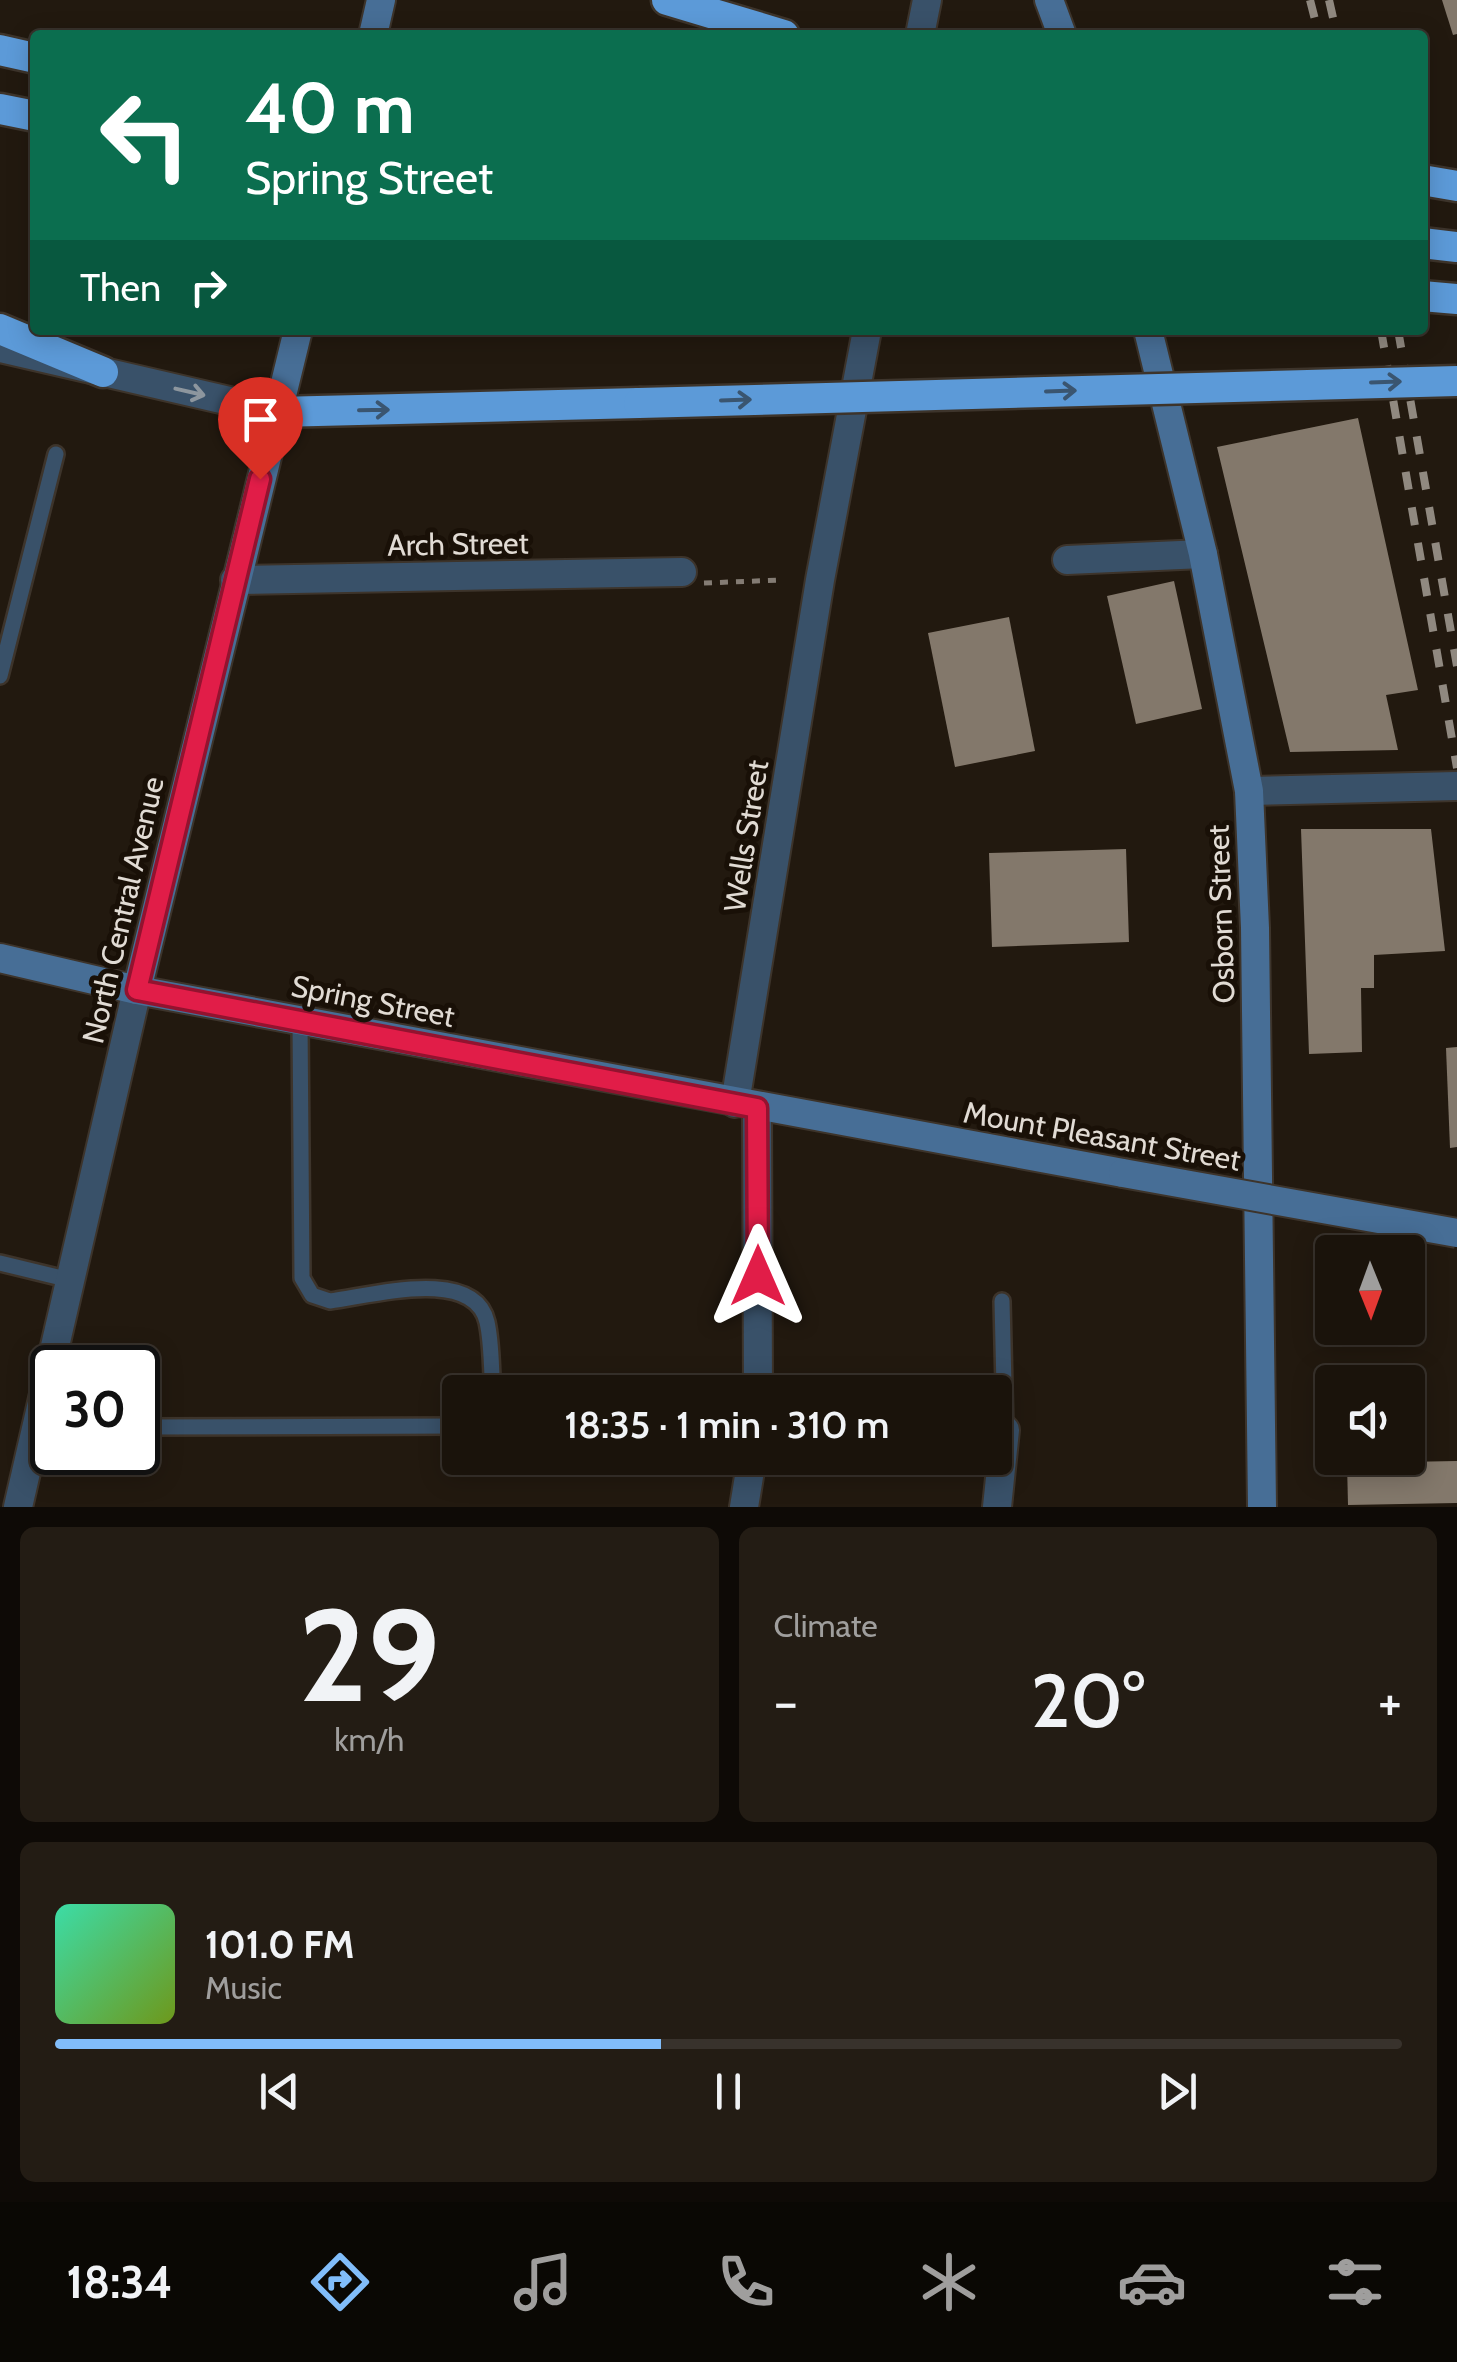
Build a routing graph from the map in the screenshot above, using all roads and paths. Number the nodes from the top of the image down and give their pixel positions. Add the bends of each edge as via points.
1 (382, 0) edge
2 (667, 0) edge
3 (927, 0) edge
4 (1049, 0) edge
5 (374, 30) edge
6 (767, 30) edge
7 (921, 30) edge
8 (1060, 30) edge
9 (0, 50) edge
10 (30, 57) edge
11 (0, 109) edge
12 (30, 115) edge
13 (1428, 181) edge
14 (1457, 186) edge
15 (1428, 244) edge
16 (1457, 247) edge
17 (1428, 297) edge
18 (1457, 299) edge
19 (0, 329) edge
20 (297, 335) edge
21 (865, 335) edge
22 (1149, 335) edge
23 (0, 348) edge
24 (103, 372) junction
25 (1457, 380) edge
26 (276, 412) junction
27 (56, 454) dead end
28 (1203, 554) junction
29 (1067, 560) dead end
30 (693, 578) joint
31 (235, 580) junction
32 (781, 580) dead end
33 (0, 676) edge
34 (1457, 786) edge
35 (1249, 790) junction
36 (0, 958) edge
37 (137, 990) junction
38 (300, 1020) junction
39 (746, 1105) junction
40 (1457, 1233) edge
41 (0, 1263) edge
42 (70, 1280) junction
43 (1002, 1301) dead end
44 (59, 1345) edge
45 (491, 1375) edge
46 (757, 1375) edge
47 (1001, 1375) edge
48 (442, 1426) edge
49 (160, 1428) edge
50 (30, 1469) edge
51 (749, 1475) edge
52 (998, 1475) edge
53 (18, 1507) edge
54 (744, 1507) edge
55 (997, 1507) edge
56 (1262, 1507) edge

1 - 5 main road
2 - 6 highway
3 - 7 street
4 - 8 main road
9 - 10 highway
11 - 12 highway
13 - 14 highway
15 - 16 highway
17 - 18 highway
19 - 24 highway
20 - 26 main road, North Central Avenue
21 - 39 street, Wells Street via 820,580
22 - 28 main road, Osborn Street
23 - 24 street
24 -> 26 street
26 -> 25 highway, bridge
26 - 31 main road, North Central Avenue
27 - 33 lane
28 - 29 street
28 - 35 main road, Osborn Street
30 - 31 street, Arch Street
30 - 32 path
31 - 37 main road, North Central Avenue
34 - 35 street
35 - 56 main road, Osborn Street
36 - 37 main road, Spring Street
37 - 38 main road, Spring Street
37 - 42 street, North Central Avenue
38 - 39 main road, Spring Street
38 - 45 lane via 302,1278 312,1295 330,1301 444,1287 472,1297 486,1318
39 - 40 main road, Mount Pleasant Street, bridge
39 - 46 street, Wells Street
41 - 42 lane
42 - 44 street, North Central Avenue
43 - 47 lane
48 - 49 lane
50 - 53 street, North Central Avenue
51 - 54 street
52 - 55 street

